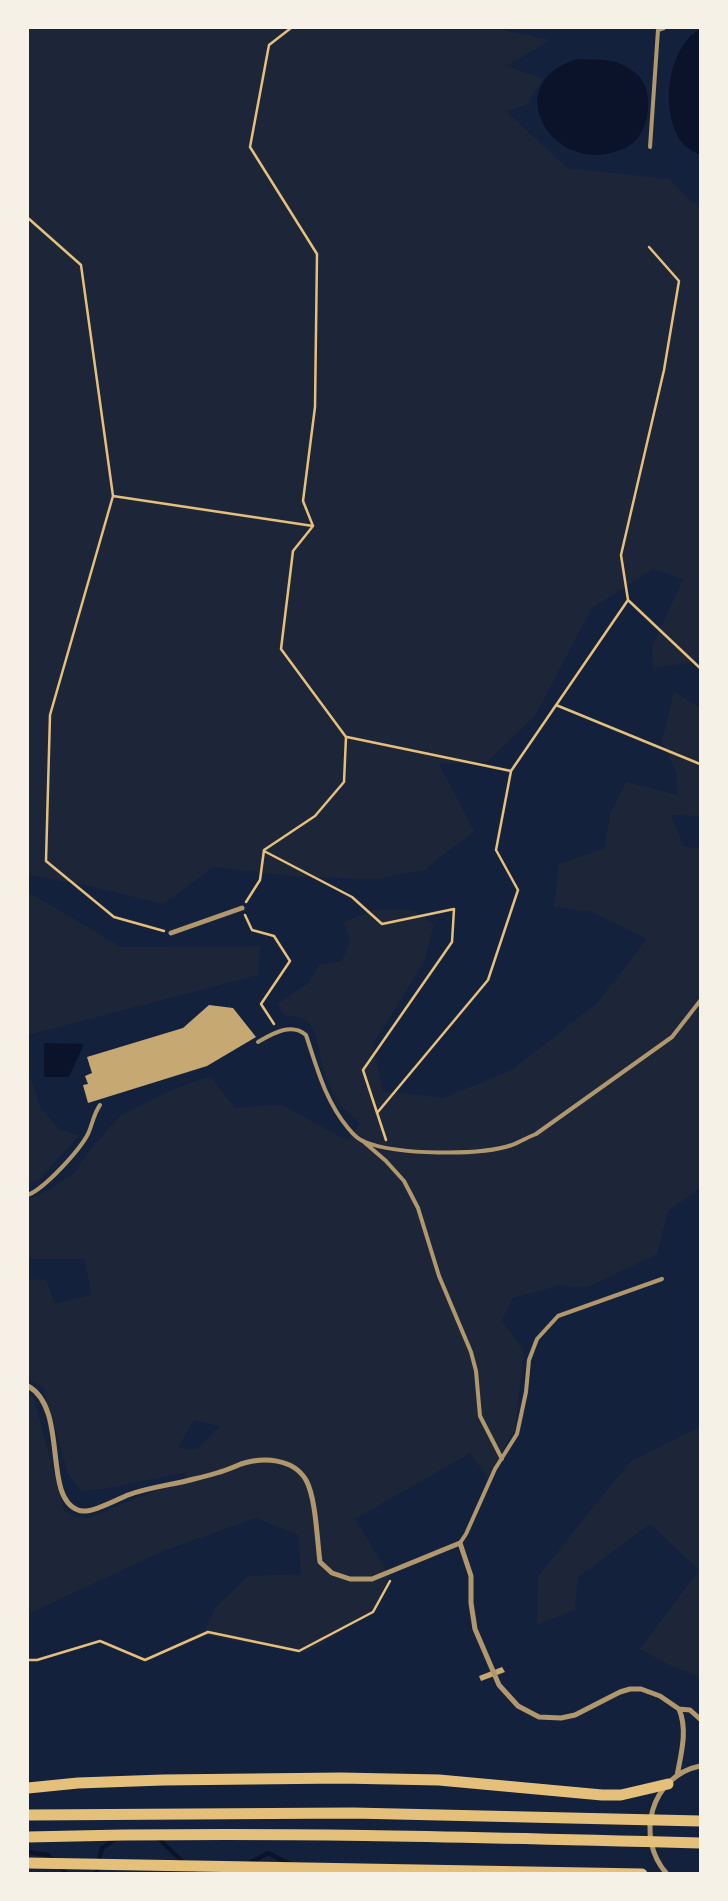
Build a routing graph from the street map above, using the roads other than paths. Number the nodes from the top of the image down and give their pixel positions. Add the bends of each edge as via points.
1 (664, 28) edge
2 (650, 146) dead end
3 (242, 908) road end
4 (171, 933) road end
5 (700, 1001) edge
6 (258, 1042) dead end
7 (100, 1105) dead end
8 (364, 1142) junction
9 (28, 1194) edge
10 (662, 1279) dead end
11 (28, 1386) edge
12 (502, 1459) junction
13 (460, 1543) junction
14 (679, 1709) junction
15 (700, 1719) edge
16 (700, 1766) edge
17 (677, 1776) junction
18 (668, 1784) junction
19 (28, 1788) edge
20 (28, 1815) edge
21 (700, 1821) edge
22 (28, 1837) edge
23 (700, 1843) edge
24 (28, 1863) edge
25 (550, 1872) edge
26 (642, 1874) edge
27 (666, 1874) edge

1 - 2 lane via 658,30
3 - 4 street
5 - 8 lane via 672,1037 536,1134 511,1145 439,1152 389,1148
6 - 8 lane via 287,1029 297,1029 306,1035 332,1106 348,1129
7 - 9 lane via 88,1134 64,1165
8 - 12 lane via 404,1181 418,1208 439,1276 471,1352 480,1416
10 - 12 lane via 558,1316 537,1339 529,1360 517,1434
11 - 13 street via 42,1397 54,1442 61,1488 70,1506 79,1511 89,1511 139,1491 243,1464 275,1461 300,1472 307,1482 320,1562 332,1573 350,1579 372,1579
12 - 13 lane
13 - 14 street via 471,1576 475,1629 499,1685 518,1706 539,1717 561,1718 630,1689 641,1689 653,1692
14 - 15 street via 690,1710
14 - 17 street via 683,1744
16 - 17 street
17 - 18 street
18 - 19 highway via 621,1795 574,1794 439,1780 341,1778 163,1780
18 - 27 street via 653,1807 649,1834 657,1861
20 - 21 highway via 353,1813
22 - 23 highway via 341,1836
24 - 25 highway
25 - 26 highway

